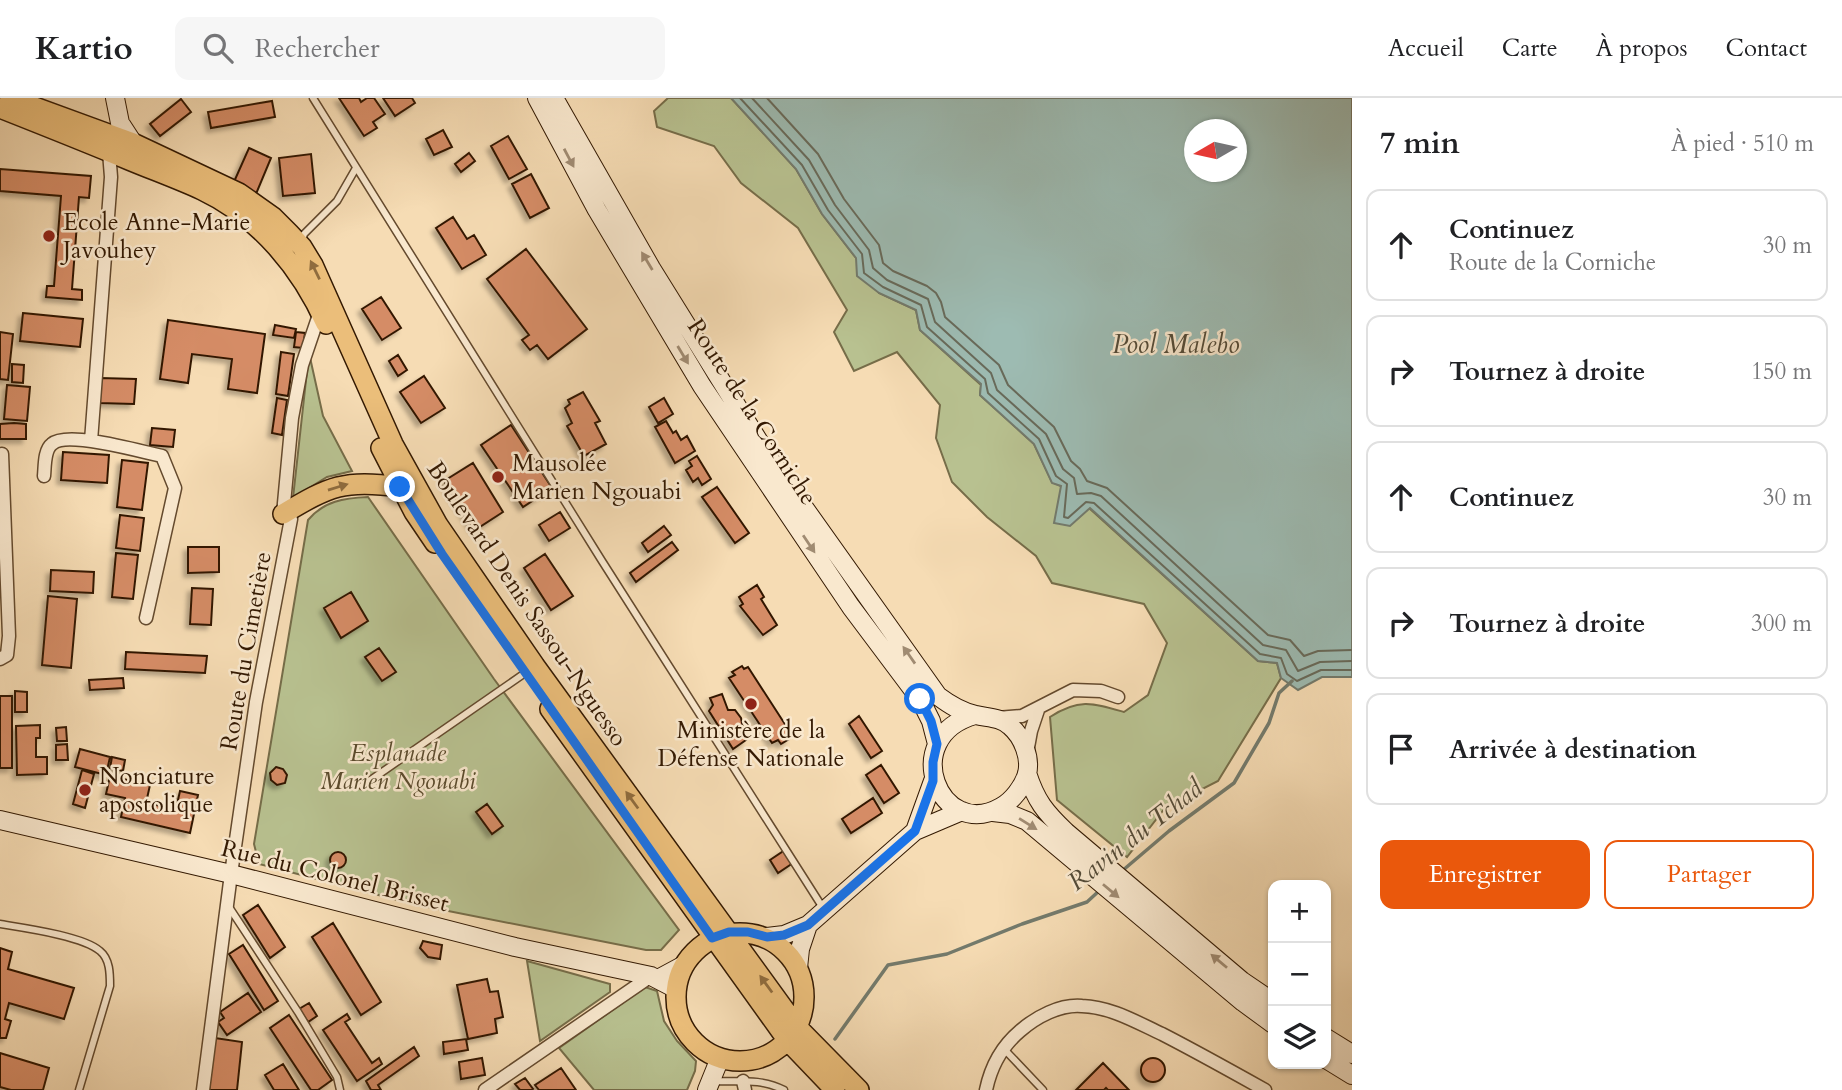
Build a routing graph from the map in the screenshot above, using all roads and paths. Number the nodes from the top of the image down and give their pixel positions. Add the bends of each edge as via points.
1 (10, 98) edge
2 (116, 98) edge
3 (313, 98) edge
4 (537, 98) edge
5 (554, 98) edge
6 (0, 108) edge
7 (114, 136) junction
8 (131, 151) junction
9 (356, 168) junction
10 (111, 177) junction
11 (292, 244) junction
12 (320, 311) junction
13 (90, 441) junction
14 (2, 454) dead end
15 (44, 476) dead end
16 (400, 487) junction
17 (283, 514) junction
18 (146, 618) dead end
19 (0, 659) edge
20 (525, 673) junction
21 (1118, 697) dead end
22 (1038, 710) junction
23 (975, 715) junction
24 (996, 718) junction
25 (937, 744) junction
26 (1027, 754) junction
27 (1027, 773) junction
28 (933, 781) junction
29 (362, 786) dead end
30 (962, 811) junction
31 (993, 812) junction
32 (0, 820) edge
33 (915, 831) junction
34 (1063, 840) junction
35 (231, 874) junction
36 (227, 904) junction
37 (824, 910) junction
38 (0, 924) edge
39 (808, 925) junction
40 (720, 935) junction
41 (767, 937) junction
42 (684, 965) junction
43 (798, 968) junction
44 (654, 977) junction
45 (676, 989) junction
46 (1268, 999) edge
47 (1268, 1020) edge
48 (792, 1034) junction
49 (1331, 1041) edge
50 (1003, 1047) junction
51 (1352, 1054) edge
52 (720, 1058) junction
53 (1331, 1062) edge
54 (1352, 1075) edge
55 (709, 1085) edge
56 (744, 1086) edge
57 (79, 1090) edge
58 (203, 1090) edge
59 (340, 1090) edge
60 (485, 1090) edge
61 (784, 1090) edge
62 (835, 1090) edge
63 (859, 1090) edge
64 (986, 1090) edge
65 (1043, 1090) edge
66 (1265, 1090) edge

1 - 7 main road, Boulevard Denis Sassou-Nguesso
2 - 7 main road
3 - 9 lane
4 -> 25 main road, Route de la Corniche via 597,210 702,386 920,699
23 -> 5 main road, Route de la Corniche via 938,696 771,461 651,268
6 - 7 main road, Boulevard Denis Sassou-Nguesso
7 - 8 main road, Boulevard Denis Sassou-Nguesso
7 - 10 street
8 - 10 street
8 - 11 main road, Boulevard Denis Sassou-Nguesso via 239,193 273,218
9 - 11 lane via 337,201
9 - 37 lane
10 - 13 street
11 - 12 main road, Boulevard Denis Sassou-Nguesso
40 -> 11 main road, Boulevard Denis Sassou-Nguesso via 438,525 393,444 313,265
12 - 16 main road, Boulevard Denis Sassou-Nguesso
12 - 17 street, Route du Cimetière via 302,365 292,418
13 - 15 street via 69,439 51,444
13 - 18 street via 162,456 175,488
14 - 19 street via 9,636 7,655
17 -> 16 main road via 345,484
16 - 20 main road, Boulevard Denis Sassou-Nguesso
17 - 35 street, Route du Cimetière via 291,519 256,702
20 - 29 lane
20 - 40 main road, Boulevard Denis Sassou-Nguesso
21 - 22 street via 1073,690
22 - 24 street
22 - 26 street
23 - 24 main road
23 - 25 main road via 954,724
24 - 26 main road via 1010,726
25 - 28 main road
26 - 27 main road
27 - 31 main road via 1019,790
27 - 34 main road via 1042,809
28 - 30 main road via 945,800
28 - 33 main road
30 - 31 main road
30 - 33 main road
31 -> 34 main road via 1010,814
32 - 35 main road, Rue du Colonel Brisset
33 - 37 main road
46 -> 34 main road
34 -> 47 main road
35 - 36 street, Route du Cimetière
35 - 44 main road, Rue du Colonel Brisset via 515,947
36 - 58 street, Route du Cimetière
36 - 59 lane via 298,1012 337,1077
37 - 39 main road
38 - 57 lane via 81,940 102,951 110,970 110,986
39 - 41 main road
39 - 43 main road
40 - 41 main road via 748,932
40 - 42 main road via 696,949
40 - 48 main road, Boulevard Denis Sassou-Nguesso
41 - 43 main road via 785,950
42 - 44 main road
42 - 45 main road
43 - 48 main road via 804,1008
44 - 45 main road, Rue du Colonel Brisset
44 - 60 street
45 - 52 main road via 679,1015 691,1039
48 - 52 main road via 773,1053 756,1059
48 - 62 main road, Boulevard Denis Sassou-Nguesso
48 - 63 main road, Boulevard Denis Sassou-Nguesso
49 - 51 main road
50 - 64 street
50 - 65 lane
50 - 66 street via 1032,1020 1052,1011 1079,1005 1104,1009
52 - 55 main road
53 - 54 main road
55 - 56 lane
56 - 61 lane via 771,1083

